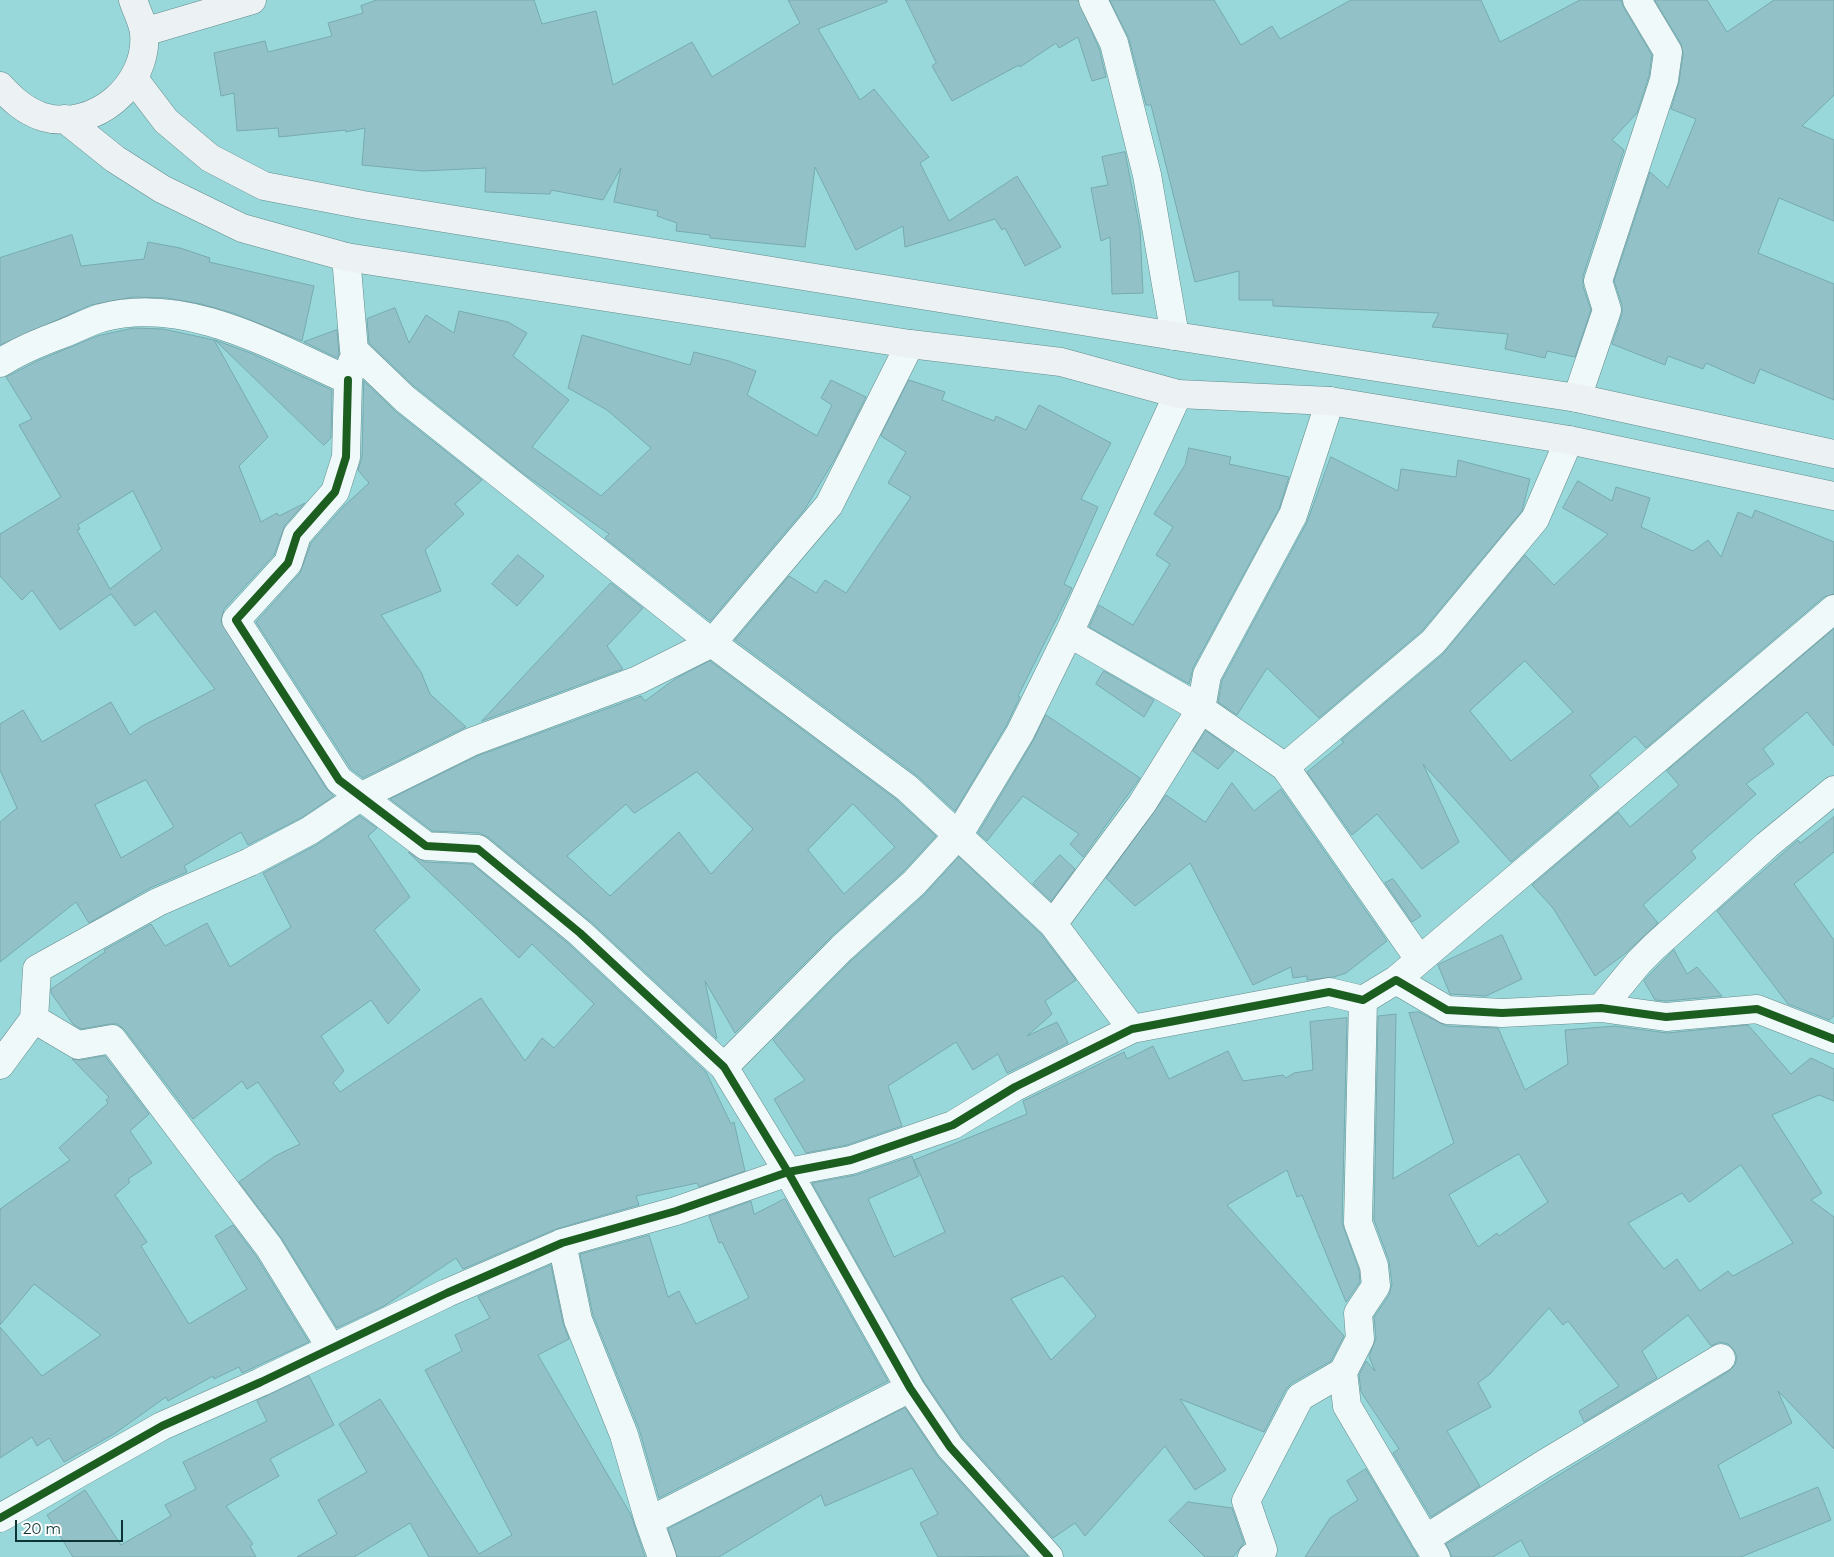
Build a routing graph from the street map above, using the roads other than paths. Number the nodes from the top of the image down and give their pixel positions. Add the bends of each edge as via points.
1 (133, 0) edge
2 (252, 0) edge
3 (1093, 0) edge
4 (1637, 0) edge
5 (144, 32) junction
6 (134, 79) junction
7 (0, 86) edge
8 (65, 119) junction
9 (346, 257) junction
10 (1176, 336) junction
11 (910, 344) junction
12 (354, 350) junction
13 (0, 363) edge
14 (348, 380) junction
15 (1178, 394) junction
16 (1577, 398) junction
17 (1330, 401) junction
18 (1569, 440) junction
19 (1834, 454) edge
20 (1834, 496) edge
21 (1834, 609) edge
22 (1069, 633) junction
23 (712, 643) junction
24 (1201, 709) junction
25 (1285, 767) junction
26 (1833, 793) edge
27 (360, 797) junction
28 (959, 834) junction
29 (1053, 924) junction
30 (1419, 959) junction
31 (1396, 980) junction
32 (1363, 1000) junction
33 (1601, 1008) junction
34 (34, 1019) junction
35 (1132, 1029) junction
36 (1834, 1039) edge
37 (0, 1065) edge
38 (724, 1067) junction
39 (788, 1172) junction
40 (562, 1243) junction
41 (331, 1348) junction
42 (1721, 1358) dead end
43 (1343, 1372) junction
44 (910, 1388) junction
45 (0, 1518) edge
46 (649, 1522) junction
47 (1430, 1548) edge
48 (662, 1557) edge
49 (1049, 1557) edge
50 (1252, 1557) edge

1 - 5 main road
2 - 5 main road
3 - 10 street via 1114,43 1145,165
4 - 16 street via 1668,52 1664,80 1598,281 1607,310
5 - 6 main road via 141,62
6 - 8 main road via 112,104 85,117
6 - 10 main road via 166,121 210,158 264,186 373,207
7 - 8 main road via 21,107 44,117
8 - 9 main road via 115,160 162,189 242,228
9 - 11 main road
9 - 12 street
10 - 16 main road
11 - 15 main road via 1061,362
11 - 23 street via 829,506
12 - 14 street
12 - 23 street via 405,399
13 - 14 street via 20,350 101,318 145,312 198,319 253,338
14 - 27 street via 346,457 335,492 297,535 288,563 236,620 339,780
15 - 17 main road
15 - 22 street
16 - 19 main road
17 - 18 main road
17 - 24 street via 1293,515 1207,675
18 - 20 main road
18 - 25 street via 1535,519 1433,642
21 - 30 street
22 - 24 street
22 - 28 street via 1020,733
23 - 27 street via 638,680 471,742
23 - 28 street via 907,788
24 - 25 street
24 - 29 street via 1142,804
25 - 30 street
26 - 33 street via 1767,845 1654,947
27 - 34 street via 309,831 158,902 37,969
27 - 38 street via 426,846 478,850 580,933
28 - 29 street
28 - 38 street via 914,883 842,948
29 - 35 street
30 - 31 street
31 - 32 street
31 - 33 street via 1447,1010 1502,1013
32 - 35 street via 1329,992
32 - 43 street via 1358,1223 1374,1266 1376,1286 1358,1314 1360,1339
33 - 36 street via 1666,1017 1757,1009
34 - 37 street
34 - 41 street via 78,1045 112,1039 270,1247
35 - 39 street via 1015,1087 953,1125 851,1160
38 - 39 street
39 - 40 street via 676,1211
39 - 44 street
40 - 41 street
40 - 46 street via 578,1320 624,1435
41 - 45 street via 162,1426
42 - 47 street via 1544,1464
43 - 47 street via 1347,1406
43 - 50 street via 1300,1397 1246,1501 1262,1550
44 - 46 street
44 - 49 street via 950,1448
46 - 48 street

